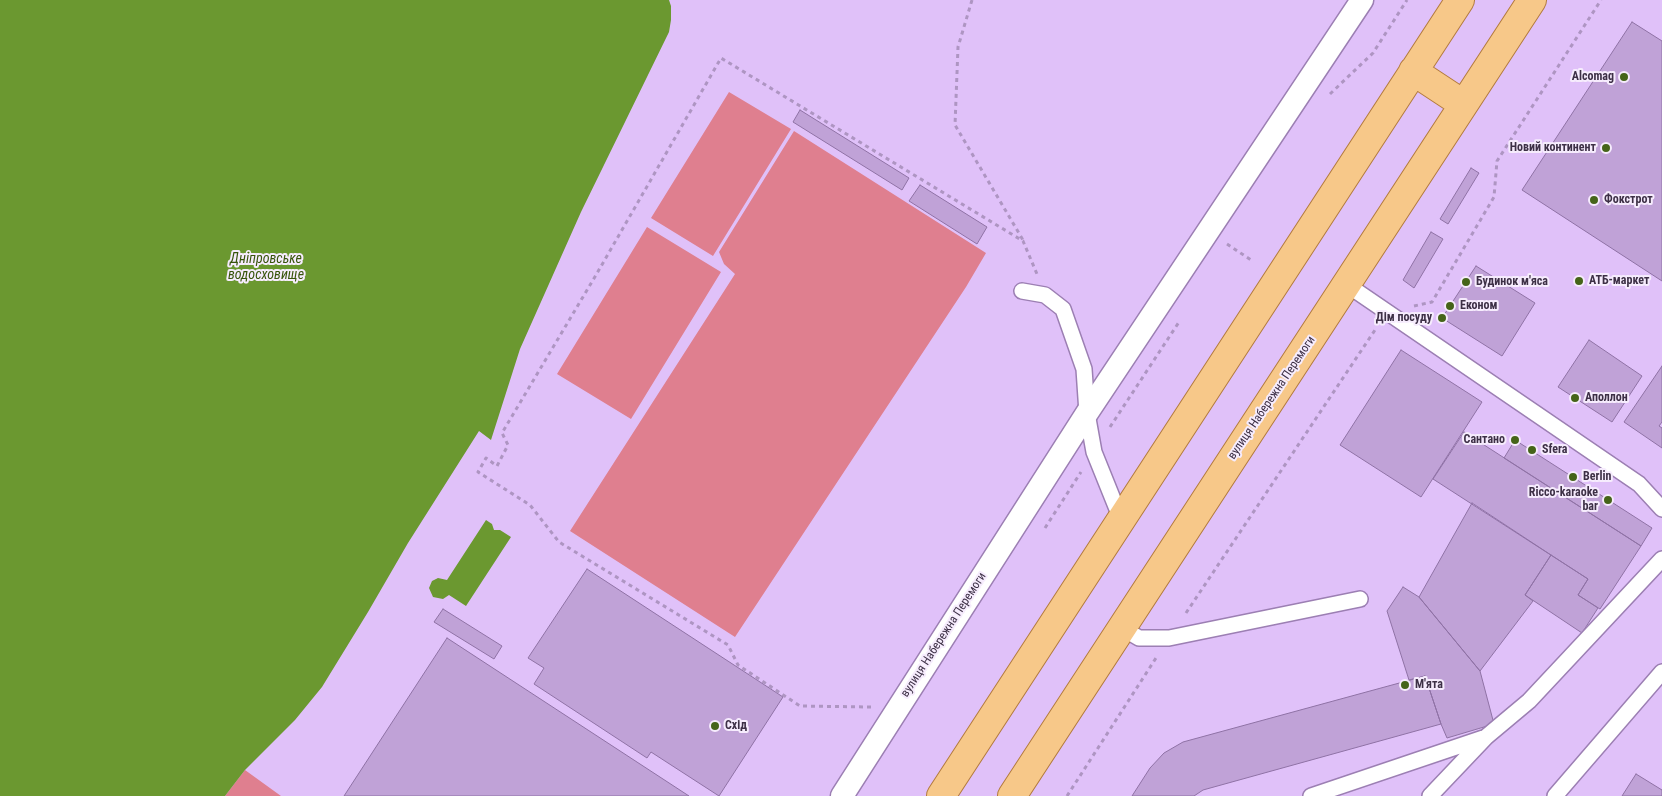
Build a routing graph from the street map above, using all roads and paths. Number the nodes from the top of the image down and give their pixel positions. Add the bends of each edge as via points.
1 (972, 0) edge
2 (1362, 0) edge
3 (1407, 0) edge
4 (1460, 0) edge
5 (1532, 0) edge
6 (1601, 0) edge
7 (1413, 72) junction
8 (1327, 97) dead end
9 (1463, 104) junction
10 (1209, 232) junction
11 (1023, 241) junction
12 (1229, 245) junction
13 (1224, 254) dead end
14 (1251, 260) dead end
15 (1346, 284) junction
16 (1022, 291) dead end
17 (1045, 295) junction
18 (1388, 312) junction
19 (1181, 320) dead end
20 (1087, 414) junction
21 (1094, 452) junction
22 (1662, 508) edge
23 (1122, 519) junction
24 (1040, 534) dead end
25 (1662, 558) edge
26 (1360, 599) dead end
27 (1122, 628) junction
28 (1169, 638) junction
29 (1662, 672) edge
30 (898, 708) junction
31 (1486, 737) junction
32 (842, 796) edge
33 (941, 796) edge
34 (1012, 796) edge
35 (1067, 796) edge
36 (1311, 796) edge
37 (1430, 796) edge
38 (1555, 796) edge

1 - 11 path via 958,47 955,125
2 - 10 street, вулиця Набережна Перемоги
3 - 8 path via 1372,53
4 - 7 main road
5 - 9 main road, вулиця Набережна Перемоги
6 - 18 path via 1497,161 1494,197 1432,302
7 - 9 main road
7 - 23 main road
9 - 15 main road, вулиця Набережна Перемоги
10 - 12 path
10 - 20 street, вулиця Набережна Перемоги
11 - 17 path
11 - 30 path via 721,58 502,433 508,445 496,466 486,458 478,472 530,505 559,542 728,645 738,665 800,706
12 - 13 path
12 - 14 path
15 - 18 lane
15 - 27 main road, вулиця Набережна Перемоги
16 - 17 lane
17 - 20 lane via 1063,309 1084,369
18 - 22 lane via 1640,484
18 - 28 path
19 - 21 path
20 - 21 lane
20 - 30 street, вулиця Набережна Перемоги
21 - 23 lane
21 - 24 path
23 - 33 main road
25 - 31 lane via 1529,701
26 - 28 lane
27 - 28 lane via 1139,638
27 - 34 main road, вулиця Набережна Перемоги
28 - 35 path
29 - 38 lane
30 - 32 street, вулиця Набережна Перемоги
31 - 36 lane
31 - 37 lane

